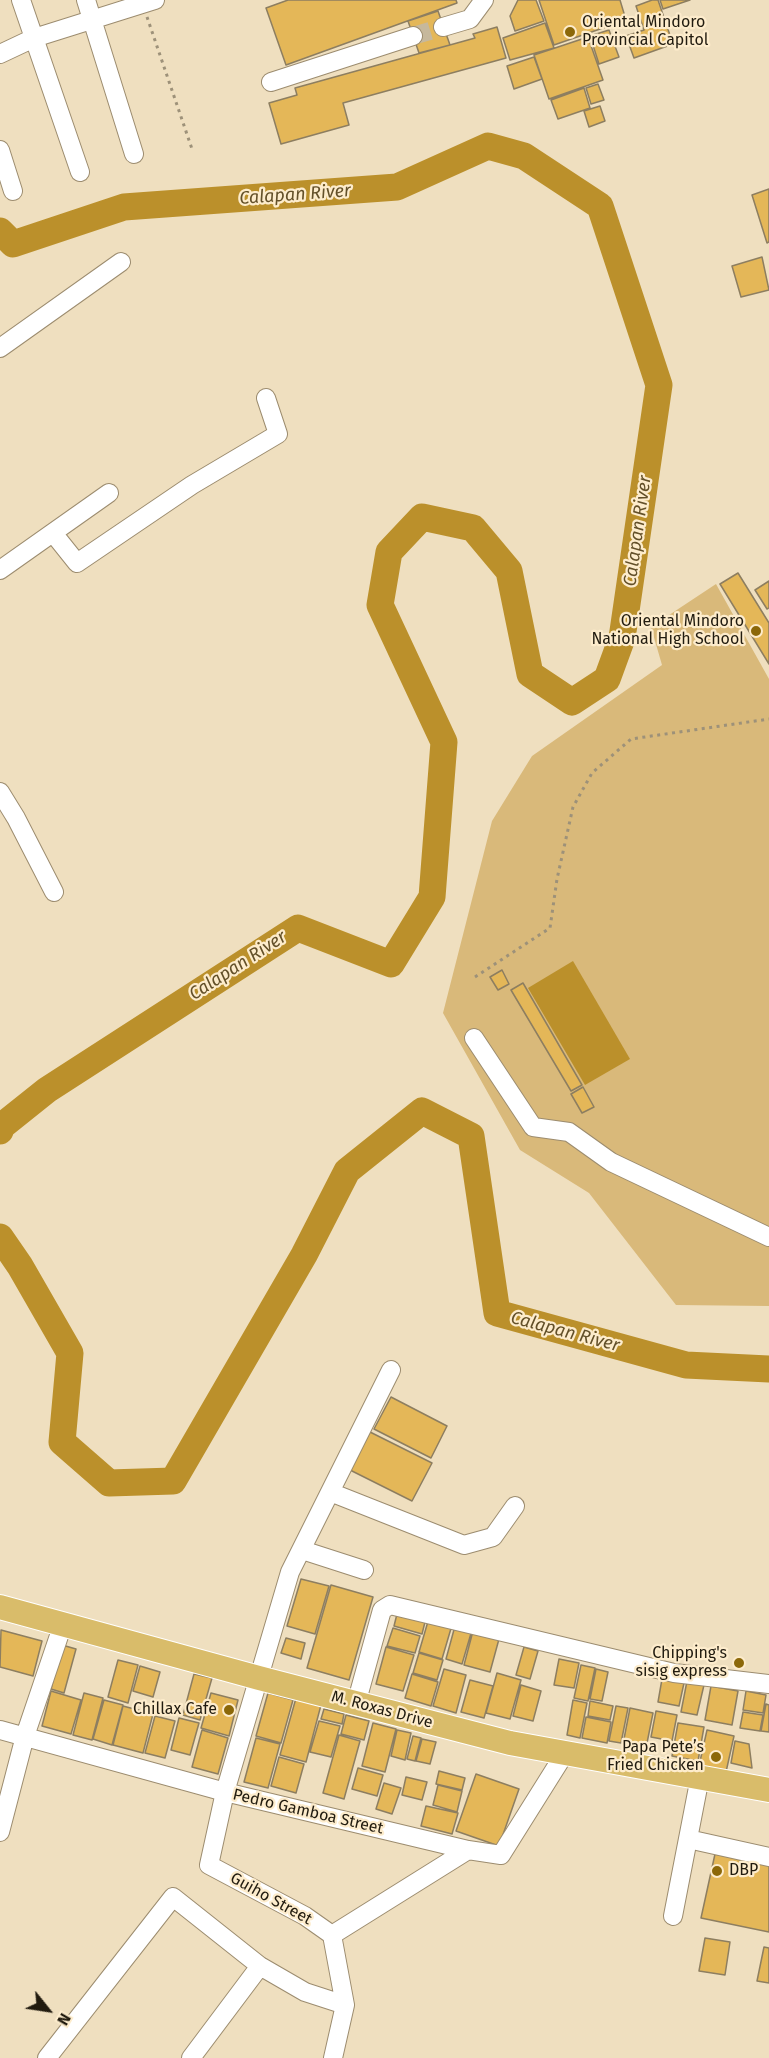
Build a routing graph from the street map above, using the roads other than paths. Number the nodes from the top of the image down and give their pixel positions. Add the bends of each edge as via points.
1 (21, 0) edge
2 (86, 0) edge
3 (484, 0) edge
4 (149, 2) edge
5 (93, 21) junction
6 (443, 27) tunnel mouth
7 (413, 36) tunnel mouth
8 (34, 38) junction
9 (0, 54) edge
10 (271, 82) dead end
11 (0, 150) edge
12 (134, 154) dead end
13 (80, 172) dead end
14 (13, 191) dead end
15 (121, 262) dead end
16 (0, 348) edge
17 (266, 398) dead end
18 (109, 493) dead end
19 (53, 533) junction
20 (0, 570) edge
21 (0, 792) edge
22 (8, 820) edge
23 (54, 892) dead end
24 (474, 1038) dead end
25 (769, 1237) edge
26 (391, 1370) dead end
27 (330, 1492) junction
28 (514, 1506) dead end
29 (302, 1550) junction
30 (364, 1570) dead end
31 (0, 1607) edge
32 (63, 1624) junction
33 (259, 1678) junction
34 (769, 1684) edge
35 (356, 1704) junction
36 (0, 1730) edge
37 (25, 1736) junction
38 (566, 1753) junction
39 (700, 1778) junction
40 (769, 1790) edge
41 (225, 1792) junction
42 (0, 1832) edge
43 (688, 1839) junction
44 (468, 1850) junction
45 (769, 1857) edge
46 (673, 1916) dead end
47 (332, 1935) junction
48 (260, 1966) junction
49 (345, 2005) junction
50 (47, 2058) edge
51 (191, 2058) edge
52 (333, 2058) edge

1 - 8 street
2 - 5 street
3 - 6 street via 470,19
4 - 5 street
5 - 8 street
5 - 12 street
7 - 10 street
8 - 9 street
8 - 13 street
11 - 14 street
15 - 16 street
17 - 19 street via 278,434 192,485 77,563
18 - 19 street
19 - 20 street
21 - 22 street
22 - 23 street
24 - 25 street via 533,1127 569,1132 611,1162
26 - 27 street
27 - 28 street via 464,1545 493,1538
27 - 29 street
29 - 30 street
29 - 33 street via 290,1572
31 - 32 main road, M. Roxas Drive
32 - 33 main road, M. Roxas Drive
32 - 37 street
33 - 35 main road, M. Roxas Drive
33 - 41 street
34 - 35 street via 674,1673 390,1605 382,1610
35 - 38 main road, M. Roxas Drive
36 - 37 street, Pedro Gamboa Street
37 - 41 street, Pedro Gamboa Street
37 - 42 street
38 - 39 main road, M. Roxas Drive
38 - 44 street, Pedro Gamboa Street via 501,1855
39 - 40 main road, M. Roxas Drive
39 - 43 street
41 - 44 street, Pedro Gamboa Street
41 - 47 street, Guiho Street via 209,1865 305,1916
43 - 45 street
43 - 46 street
44 - 47 street
47 - 49 street
48 - 49 street via 305,1992
48 - 50 street via 173,1897
48 - 51 street
49 - 52 street

